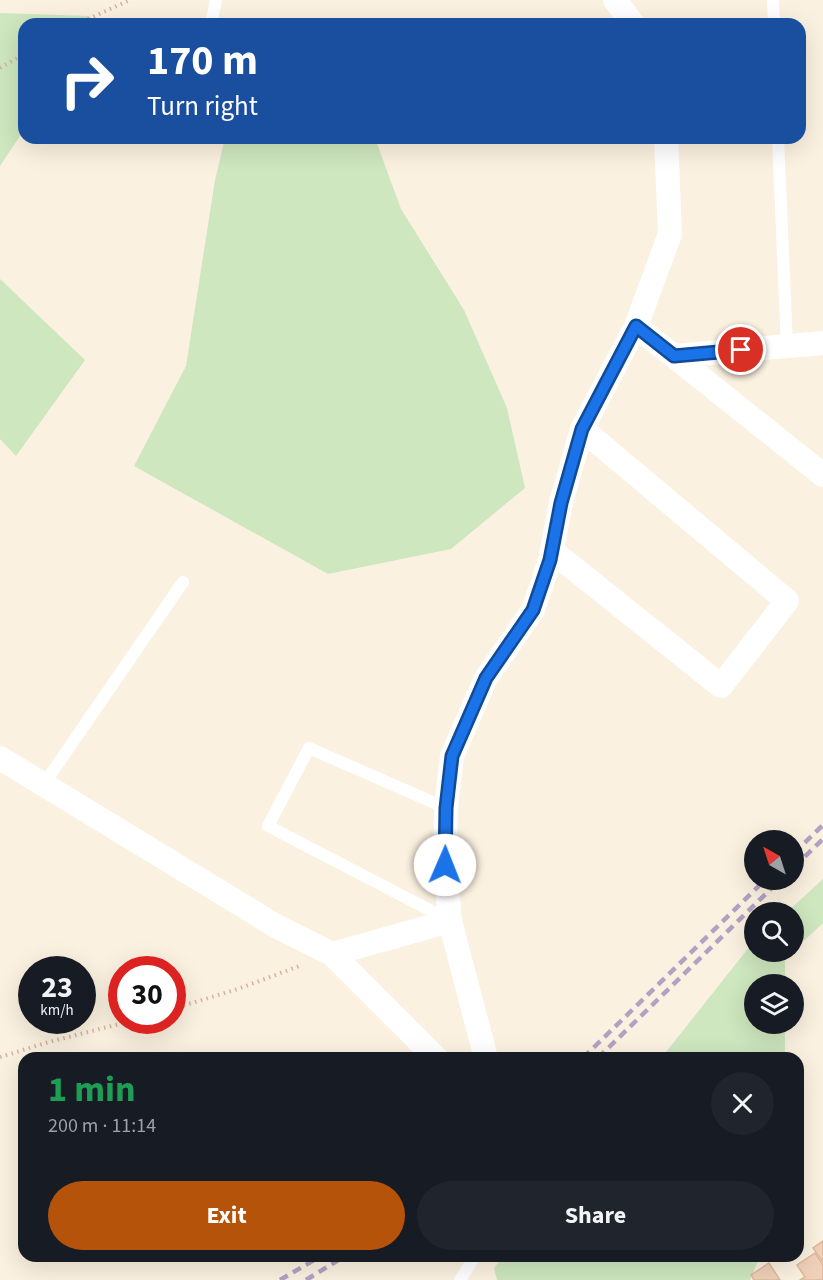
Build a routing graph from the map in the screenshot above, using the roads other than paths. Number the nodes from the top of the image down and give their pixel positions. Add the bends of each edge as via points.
1 (216, 0) edge
2 (615, 0) edge
3 (773, 0) edge
4 (213, 18) edge
5 (628, 18) edge
6 (774, 18) edge
7 (666, 144) edge
8 (778, 144) edge
9 (636, 326) junction
10 (823, 343) edge
11 (787, 346) junction
12 (674, 356) junction
13 (582, 429) junction
14 (823, 475) edge
15 (552, 550) junction
16 (183, 582) dead end
17 (0, 758) edge
18 (44, 784) junction
19 (446, 808) junction
20 (450, 921) junction
21 (332, 954) junction
22 (430, 1052) edge
23 (484, 1052) edge
24 (471, 1262) edge
25 (460, 1280) edge

1 - 4 lane
2 - 5 street
3 - 6 lane
7 - 9 street via 670,234
8 - 11 lane
9 - 12 street
9 - 13 street
10 - 11 street
11 - 12 street
12 - 14 street
13 - 15 street
13 - 15 street via 787,600 721,686
15 - 19 street via 533,610 486,678 452,756
16 - 18 lane
17 - 18 street
18 - 21 street via 276,926
19 - 20 street via 445,865
19 - 20 lane via 309,748 268,826
20 - 21 street
20 - 23 street
21 - 22 street
24 - 25 lane

